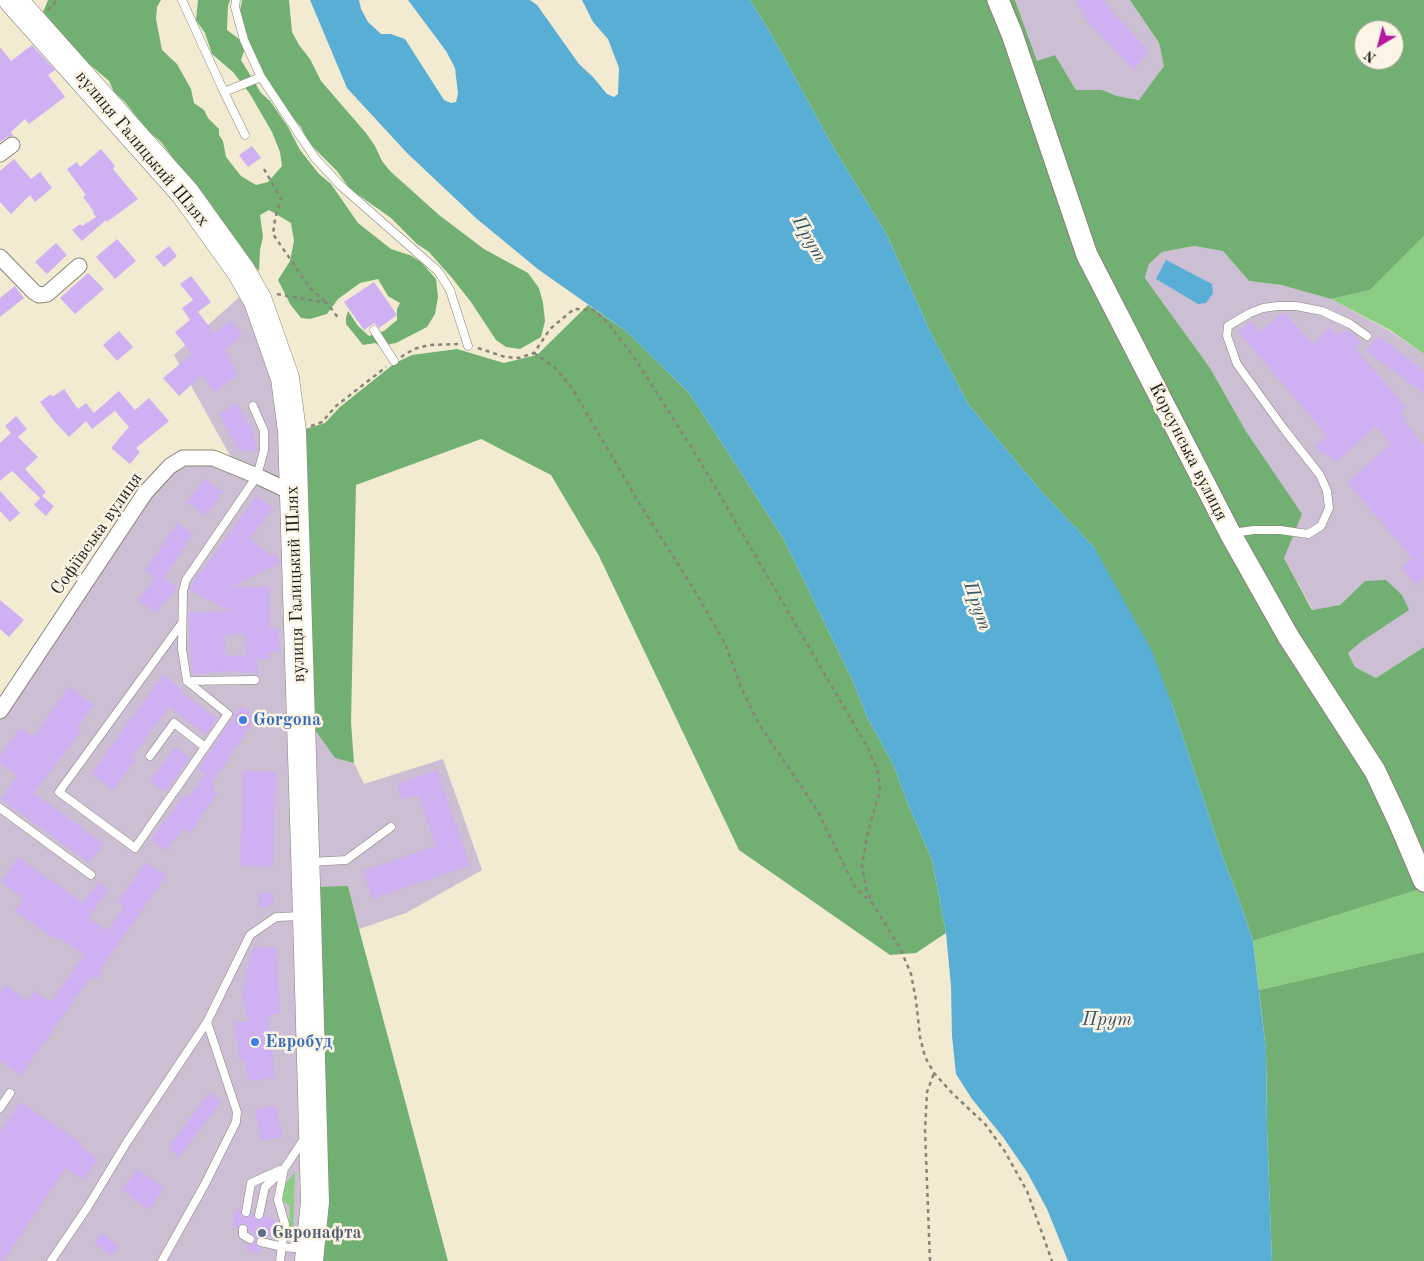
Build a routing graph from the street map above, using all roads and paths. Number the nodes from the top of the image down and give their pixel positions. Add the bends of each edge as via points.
1 (13, 0) edge
2 (57, 0) edge
3 (182, 0) edge
4 (236, 0) edge
5 (998, 0) edge
6 (42, 16) dead end
7 (261, 78) junction
8 (224, 92) junction
9 (245, 135) dead end
10 (264, 169) dead end
11 (0, 257) edge
12 (79, 266) dead end
13 (258, 301) junction
14 (327, 303) junction
15 (339, 319) dead end
16 (374, 330) dead end
17 (1367, 336) dead end
18 (468, 346) junction
19 (534, 353) junction
20 (394, 361) junction
21 (254, 406) dead end
22 (292, 430) junction
23 (257, 476) junction
24 (293, 493) junction
25 (1230, 533) junction
26 (182, 623) junction
27 (255, 680) dead end
28 (187, 681) junction
29 (0, 711) edge
30 (205, 747) junction
31 (150, 756) dead end
32 (0, 808) edge
33 (391, 827) dead end
34 (306, 862) junction
35 (91, 874) dead end
36 (1424, 881) edge
37 (873, 904) junction
38 (307, 916) junction
39 (207, 1022) junction
40 (934, 1073) junction
41 (10, 1093) dead end
42 (0, 1108) edge
43 (313, 1128) junction
44 (284, 1169) junction
45 (246, 1212) dead end
46 (259, 1215) dead end
47 (243, 1229) dead end
48 (250, 1239) dead end
49 (262, 1242) dead end
50 (283, 1247) junction
51 (310, 1255) edge
52 (51, 1261) edge
53 (162, 1261) edge
54 (280, 1261) edge
55 (930, 1261) edge
56 (1052, 1261) edge

1 - 13 highway, вулиця Галицький Шлях via 184,193
2 - 6 path
3 - 8 lane
4 - 7 lane via 244,40
5 - 25 main road, Корсунська вулиця via 1087,254
7 - 8 lane
7 - 18 lane via 315,158 341,186 438,271 450,290
8 - 9 lane
10 - 14 path via 281,199 273,234 310,288
11 - 12 street via 39,296 46,294
13 - 14 path via 276,294
13 - 22 highway, вулиця Галицький Шлях via 285,378
14 - 15 path
16 - 20 lane
17 - 25 lane via 1322,311 1296,306 1263,308 1228,326 1227,336 1237,364 1320,475 1327,491 1329,508 1321,526 1308,534 1280,530
18 - 19 path via 519,358
18 - 20 path via 429,345 414,349
19 - 37 path via 555,368 577,397 725,643 759,724 817,810 855,887
19 - 37 path via 550,329 564,316 574,309 594,310 636,360 700,461 869,750 878,773 880,790 866,836 862,865
20 - 22 path via 336,406 322,422
21 - 23 lane via 264,431 264,450
22 - 24 highway, вулиця Галицький Шлях
23 - 24 street, Софіївська вулиця
23 - 26 lane via 186,580
23 - 29 street, Софіївська вулиця via 213,458 184,458 170,466 146,493
24 - 34 highway, вулиця Галицький Шлях
25 - 36 main road, Корсунська вулиця via 1288,636 1375,772
26 - 28 lane
26 - 30 lane via 59,792 135,848
27 - 28 lane
28 - 30 lane via 228,714
30 - 31 lane via 174,723
32 - 35 lane
33 - 34 lane via 346,860
34 - 38 highway, вулиця Галицький Шлях
37 - 40 path via 900,948 911,974 920,1037 925,1057
38 - 39 lane via 276,917 250,935
38 - 43 highway, вулиця Галицький Шлях
39 - 52 lane
39 - 53 lane via 237,1112 236,1122
40 - 55 path via 927,1092 925,1130
40 - 56 path via 985,1124 1004,1150 1027,1191
41 - 42 lane
43 - 44 lane
43 - 51 highway, вулиця Галицький Шлях via 315,1202
44 - 45 lane via 251,1183
44 - 46 lane via 265,1187
44 - 50 lane via 278,1200 285,1224
47 - 48 lane via 243,1235
49 - 50 lane
50 - 51 lane
50 - 54 lane

